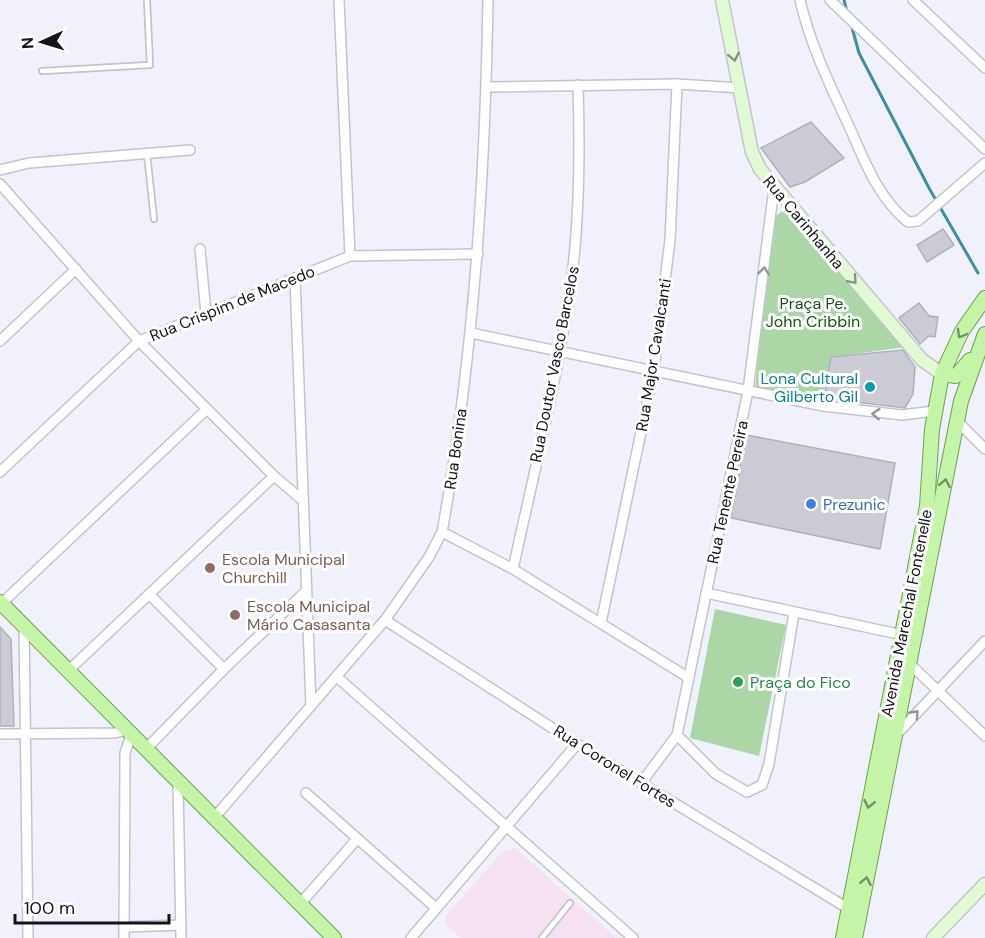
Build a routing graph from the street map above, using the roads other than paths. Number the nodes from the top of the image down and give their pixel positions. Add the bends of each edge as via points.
1 (147, 0) edge
2 (339, 0) edge
3 (488, 0) edge
4 (723, 0) edge
5 (800, 0) edge
6 (830, 0) edge
7 (913, 0) edge
8 (985, 68) edge
9 (42, 70) dead end
10 (677, 84) junction
11 (578, 85) junction
12 (486, 87) junction
13 (740, 88) junction
14 (985, 149) edge
15 (190, 150) dead end
16 (147, 152) junction
17 (985, 163) edge
18 (0, 170) edge
19 (0, 184) edge
20 (774, 188) junction
21 (154, 219) dead end
22 (200, 249) dead end
23 (478, 254) junction
24 (350, 256) junction
25 (75, 269) junction
26 (295, 278) junction
27 (985, 298) edge
28 (206, 314) junction
29 (471, 333) junction
30 (983, 339) edge
31 (0, 341) edge
32 (139, 341) junction
33 (559, 350) junction
34 (654, 370) junction
35 (942, 374) junction
36 (748, 392) junction
37 (207, 409) junction
38 (934, 411) junction
39 (957, 421) junction
40 (985, 448) edge
41 (0, 472) edge
42 (274, 476) junction
43 (301, 499) junction
44 (442, 531) junction
45 (513, 570) junction
46 (305, 592) junction
47 (706, 593) junction
48 (149, 594) junction
49 (1, 603) edge
50 (794, 613) junction
51 (385, 620) junction
52 (601, 623) junction
53 (24, 626) junction
54 (903, 635) junction
55 (985, 641) edge
56 (909, 663) junction
57 (224, 669) junction
58 (68, 671) junction
59 (337, 677) junction
60 (689, 678) junction
61 (937, 690) junction
62 (311, 706) junction
63 (129, 733) junction
64 (0, 734) edge
65 (25, 734) junction
66 (677, 735) junction
67 (985, 736) edge
68 (894, 737) junction
69 (577, 744) junction
70 (146, 749) junction
71 (178, 782) junction
72 (641, 783) junction
73 (306, 793) dead end
74 (214, 818) junction
75 (506, 824) junction
76 (357, 838) junction
77 (985, 884) edge
78 (570, 903) dead end
79 (300, 904) junction
80 (436, 908) junction
81 (849, 909) junction
82 (181, 925) junction
83 (124, 927) junction
84 (28, 938) edge
85 (124, 938) edge
86 (181, 938) edge
87 (334, 938) edge
88 (411, 938) edge
89 (543, 938) edge
90 (633, 938) edge
91 (843, 938) edge
92 (855, 938) edge
93 (933, 938) edge

1 - 9 lane via 150,65
2 - 24 street
3 - 12 street, Rua Bonina
4 -> 13 street, Rua Carinhanha
5 - 17 street via 813,50 880,190 898,214 908,222 918,221
6 - 14 street
7 - 8 street
10 - 11 street
10 - 13 street
10 - 34 street, Rua Major Cavalcanti via 670,240
11 - 12 street
11 - 33 street, Rua Doutor Vasco Barcelos via 580,151 575,246
12 - 23 street, Rua Bonina
13 - 20 street, Rua Carinhanha via 752,152
15 - 16 street
16 - 18 street
16 - 21 lane
19 - 25 street
20 -> 35 street, Rua Carinhanha via 922,360
36 -> 20 street, Rua Tenente Pereira
22 - 28 street
23 - 24 street, Rua Crispim de Macedo
23 - 29 street, Rua Bonina
24 - 26 street, Rua Crispim de Macedo
25 - 31 street
25 - 32 street
26 - 28 street, Rua Crispim de Macedo
26 - 43 street
27 -> 35 main road, Avenida Marechal Fontenelle via 962,331
28 - 32 street, Rua Crispim de Macedo
29 - 33 street
29 - 44 street, Rua Bonina
30 - 35 main road via 962,372
30 - 39 main road, Avenida Marechal Fontenelle
32 - 37 street
32 - 41 street, Rua Crispim de Macedo
33 - 34 street
33 - 45 street, Rua Doutor Vasco Barcelos
34 - 36 street
34 - 52 street, Rua Major Cavalcanti
35 - 38 main road, Avenida Marechal Fontenelle
38 -> 36 street via 902,415 862,413
36 - 47 street, Rua Tenente Pereira
37 - 42 street
37 - 49 street
38 - 54 main road, Avenida Marechal Fontenelle via 927,506
39 - 40 street
56 -> 39 main road, Avenida Marechal Fontenelle
42 - 43 street
42 - 48 street
43 - 46 street
44 - 45 street
44 - 51 street, Rua Bonina via 429,557
45 - 52 street
46 - 57 street
46 - 62 street
47 - 50 street
47 - 60 street, Rua Tenente Pereira
48 - 57 street
48 - 58 street
49 - 53 main road
50 - 54 street
50 - 66 street via 769,764 758,790 747,792 730,784
51 - 59 street, Rua Bonina
51 - 69 street, Rua Coronel Fortes
52 - 60 street
53 - 58 main road
53 - 65 street
54 -> 81 main road, Avenida Marechal Fontenelle
55 - 61 street
56 - 61 street
56 - 68 main road, Avenida Marechal Fontenelle
57 - 70 street
58 - 63 main road
59 - 62 street, Rua Bonina
59 - 75 street
60 - 66 street, Rua Tenente Pereira
61 - 67 street
68 -> 61 street
62 - 74 street, Rua Bonina
63 - 65 street
63 - 70 main road
63 - 83 street via 125,753
64 - 65 street
65 - 84 street
66 - 72 street, Rua Tenente Pereira
92 -> 68 main road, Avenida Marechal Fontenelle
69 - 72 street, Rua Coronel Fortes
69 - 75 street
70 - 71 main road
71 - 74 main road
71 - 82 street
72 - 81 street, Rua Coronel Fortes
73 - 76 street
74 - 79 main road
75 - 80 street
75 - 90 street
76 - 79 street
76 - 80 street
77 - 93 street
78 - 89 lane
79 - 87 main road
80 - 88 street
81 - 91 main road, Avenida Marechal Fontenelle
82 - 83 street
82 - 86 street
83 - 85 street

